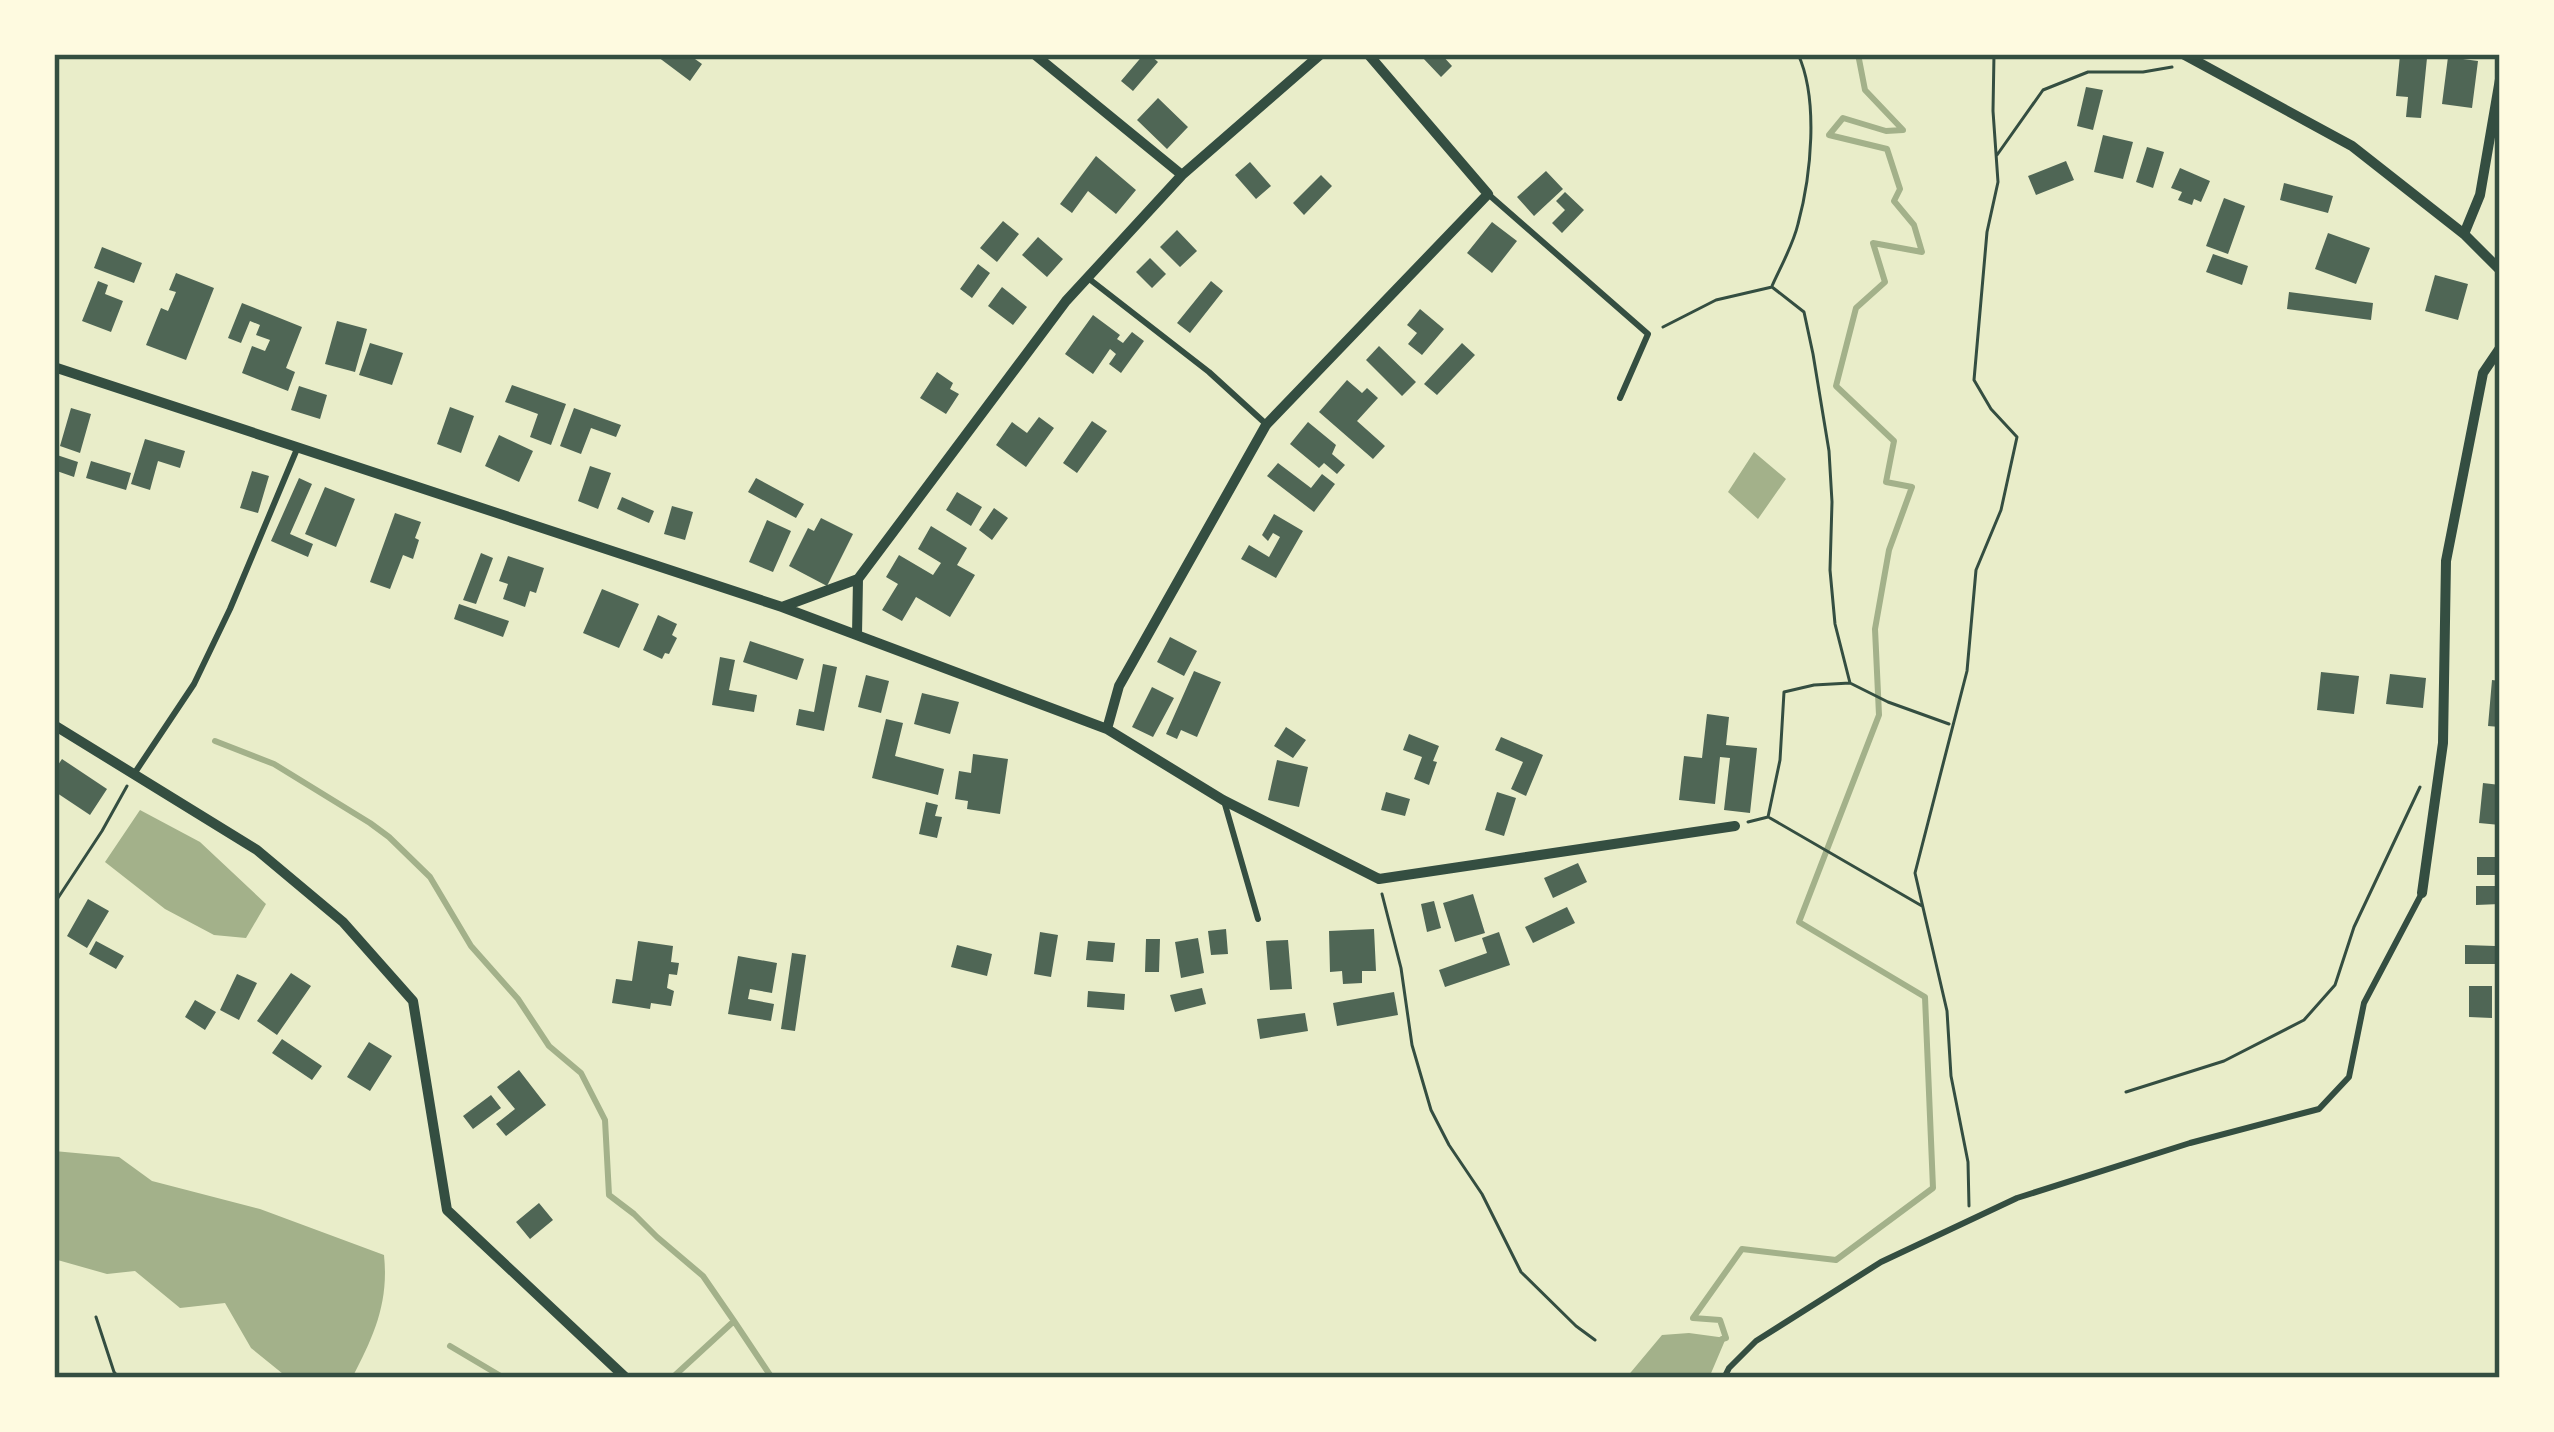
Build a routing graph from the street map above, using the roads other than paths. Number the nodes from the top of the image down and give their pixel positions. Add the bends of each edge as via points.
1 (1034, 54) edge
2 (1321, 54) edge
3 (1368, 54) edge
4 (2183, 54) edge
5 (2500, 79) edge
6 (1182, 176) junction
7 (1487, 194) junction
8 (2464, 234) junction
9 (2500, 270) edge
10 (1088, 278) junction
11 (2500, 348) edge
12 (54, 367) edge
13 (1620, 398) dead end
14 (1266, 424) junction
15 (297, 448) junction
16 (858, 579) junction
17 (782, 607) junction
18 (856, 635) junction
19 (54, 725) edge
20 (1107, 729) junction
21 (134, 774) junction
22 (1223, 800) junction
23 (1735, 826) road end
24 (2422, 893) joint
25 (1258, 919) dead end
26 (626, 1378) edge
27 (1724, 1378) edge

1 - 6 street
2 - 6 street
3 - 7 street
4 - 8 street via 2352,146
5 - 8 street via 2480,195
6 - 10 street
7 - 13 lane via 1648,334
7 - 14 street
8 - 9 street
10 - 14 lane
10 - 16 street
11 - 24 street via 2483,373 2446,561 2443,742
12 - 15 street
14 - 20 street via 1120,686
15 - 17 street
15 - 21 lane via 194,685
16 - 17 street
16 - 18 street
17 - 18 street
18 - 20 street
19 - 21 street
20 - 22 street
21 - 26 street via 257,850 343,922 413,1001 447,1210
22 - 23 street via 1378,879
22 - 25 lane
24 - 27 lane via 2364,1003 2349,1077 2318,1109 2017,1198 1881,1262 1756,1341

